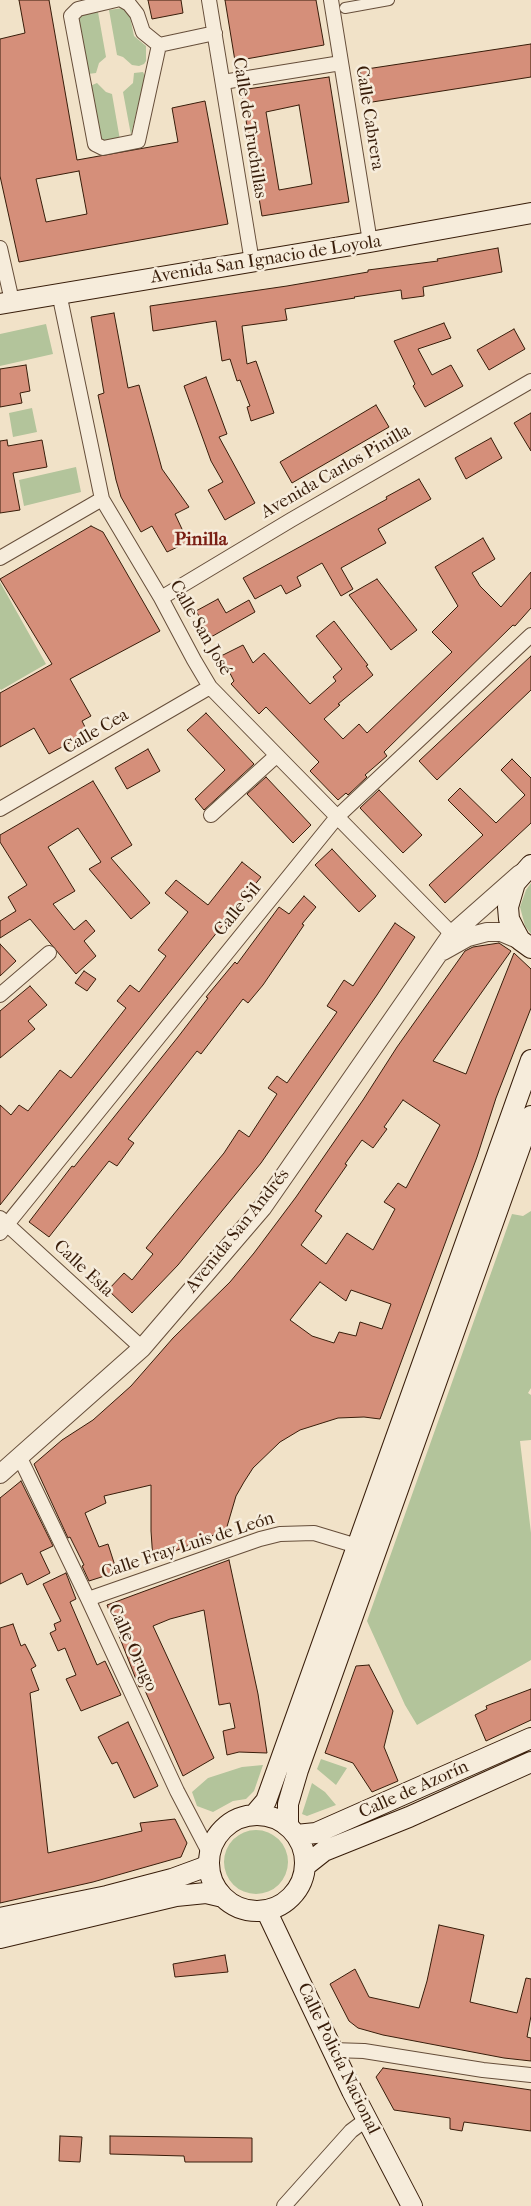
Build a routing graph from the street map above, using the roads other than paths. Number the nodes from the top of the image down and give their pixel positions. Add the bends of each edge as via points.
1 (116, 0) edge
2 (122, 0) edge
3 (209, 0) edge
4 (332, 0) edge
5 (389, 0) edge
6 (345, 8) dead end
7 (215, 33) junction
8 (158, 45) junction
9 (342, 64) junction
10 (223, 82) junction
11 (531, 213) edge
12 (370, 242) junction
13 (0, 248) edge
14 (252, 262) junction
15 (59, 293) junction
16 (6, 303) edge
17 (531, 381) edge
18 (102, 499) junction
19 (0, 558) edge
20 (161, 598) junction
21 (531, 635) edge
22 (210, 687) junction
23 (276, 756) junction
24 (0, 809) edge
25 (211, 815) dead end
26 (337, 817) junction
27 (527, 869) edge
28 (452, 934) junction
29 (526, 944) edge
30 (49, 953) dead end
31 (438, 954) junction
32 (0, 995) edge
33 (531, 1060) edge
34 (531, 1116) edge
35 (2, 1225) edge
36 (142, 1348) junction
37 (20, 1458) junction
38 (0, 1474) edge
39 (357, 1546) junction
40 (88, 1599) junction
41 (531, 1738) edge
42 (531, 1762) edge
43 (254, 1815) junction
44 (292, 1830) junction
45 (209, 1859) junction
46 (305, 1866) junction
47 (223, 1897) junction
48 (266, 1910) junction
49 (0, 1918) edge
50 (0, 1938) edge
51 (332, 2050) junction
52 (531, 2075) edge
53 (367, 2120) junction
54 (284, 2206) edge
55 (412, 2206) edge

1 - 8 street via 78,9 71,16 95,144 104,148 138,141
2 - 8 street via 137,14 143,32
3 - 7 street, Calle de Truchillas
4 - 9 street, Calle Cabrera
5 - 6 street
7 - 8 street
7 - 10 street, Calle de Truchillas
9 - 10 street
9 - 12 street, Calle Cabrera
10 - 14 street, Calle de Truchillas
11 - 12 main road, Avenida San Ignacio de Loyola
12 - 14 main road, Avenida San Ignacio de Loyola
13 - 16 street
14 - 15 main road, Avenida San Ignacio de Loyola
15 - 16 main road, Avenida San Ignacio de Loyola
15 - 18 street, Calle San José
17 - 20 street, Avenida Carlos Pinilla
18 - 19 street
18 - 20 street, Calle San José
20 - 22 street, Calle San José
21 - 26 street, Calle Sil
22 - 23 street, Calle San José
22 - 24 street, Calle Cea
23 - 25 street
23 - 26 street, Calle San José
26 - 28 street, Calle San José
26 - 35 street, Calle Sil
27 - 28 street, Avenida San Andrés
27 - 29 main road via 510,895 508,907 509,919
28 - 31 street, Avenida San Andrés
29 - 31 street, Avenida San Andrés via 501,932 487,932 468,937
30 - 32 street
31 - 36 street, Avenida San Andrés via 262,1208
33 - 39 main road
34 - 44 main road via 298,1770 286,1815
35 - 36 street, Calle Esla
36 - 37 street, Avenida San Andrés
37 - 38 street, Avenida San Andrés
37 - 40 street, Calle Orugo
39 - 40 street, Calle Fray Luis de León via 314,1533 280,1534
39 - 43 main road via 266,1801
40 - 45 street, Calle Orugo
41 - 44 main road, Calle de Azorín via 316,1833
42 - 46 main road, Calle de Azorín via 410,1817 324,1851
43 - 44 main road via 278,1819
43 - 45 main road via 242,1817 221,1831
44 - 46 main road via 301,1844
45 - 47 main road via 211,1876
45 - 49 main road via 202,1868 172,1879
46 - 48 main road via 297,1889 289,1899
47 - 48 main road via 243,1909
47 - 50 main road via 206,1893 176,1896
48 - 51 main road, Calle Policía Nacional
51 - 52 street via 364,2051
51 - 53 main road, Calle Policía Nacional
53 - 54 street via 351,2131
53 - 55 main road, Calle Policía Nacional

